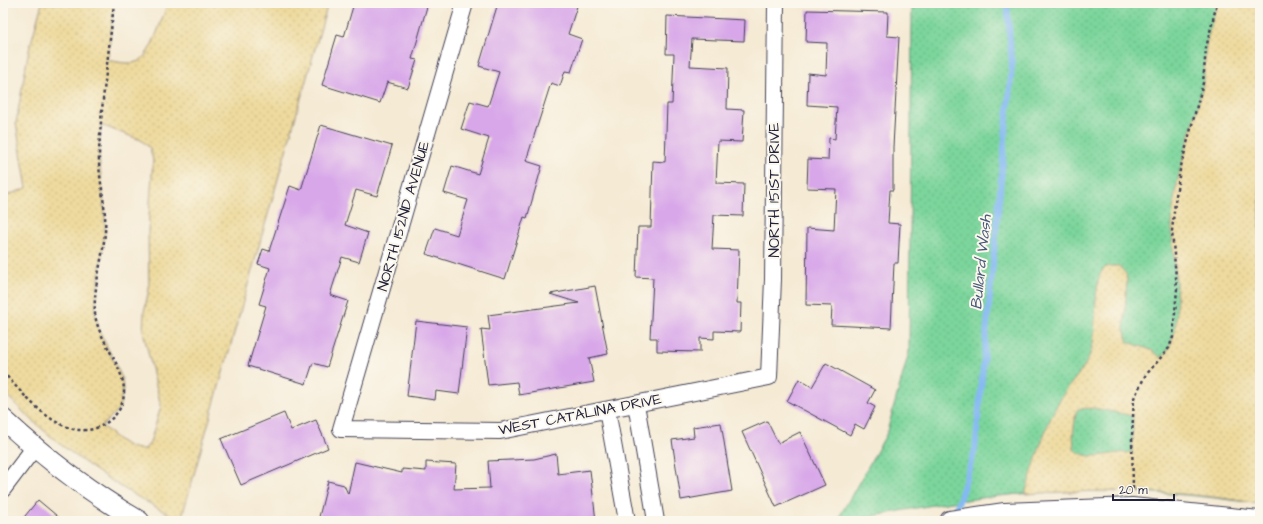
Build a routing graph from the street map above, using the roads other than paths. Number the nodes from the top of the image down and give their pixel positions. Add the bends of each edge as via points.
1 (464, 3) edge
2 (776, 3) edge
3 (769, 377) joint
4 (636, 404) junction
5 (607, 410) junction
6 (3, 419) edge
7 (341, 429) joint
8 (34, 448) junction
9 (3, 489) edge
10 (139, 521) edge
11 (628, 521) edge
12 (656, 521) edge
13 (950, 521) edge
14 (1259, 521) edge

1 - 7 street, NORTH 152ND AVENUE
2 - 3 street, NORTH 151ST DRIVE via 773,279
3 - 4 street, WEST CATALINA DRIVE
4 - 5 street, WEST CATALINA DRIVE
4 - 12 street
5 - 7 street, WEST CATALINA DRIVE via 500,431
5 - 11 street
6 - 8 street
8 - 9 street
8 - 10 street via 85,488
13 - 14 street via 1004,513 1132,508

